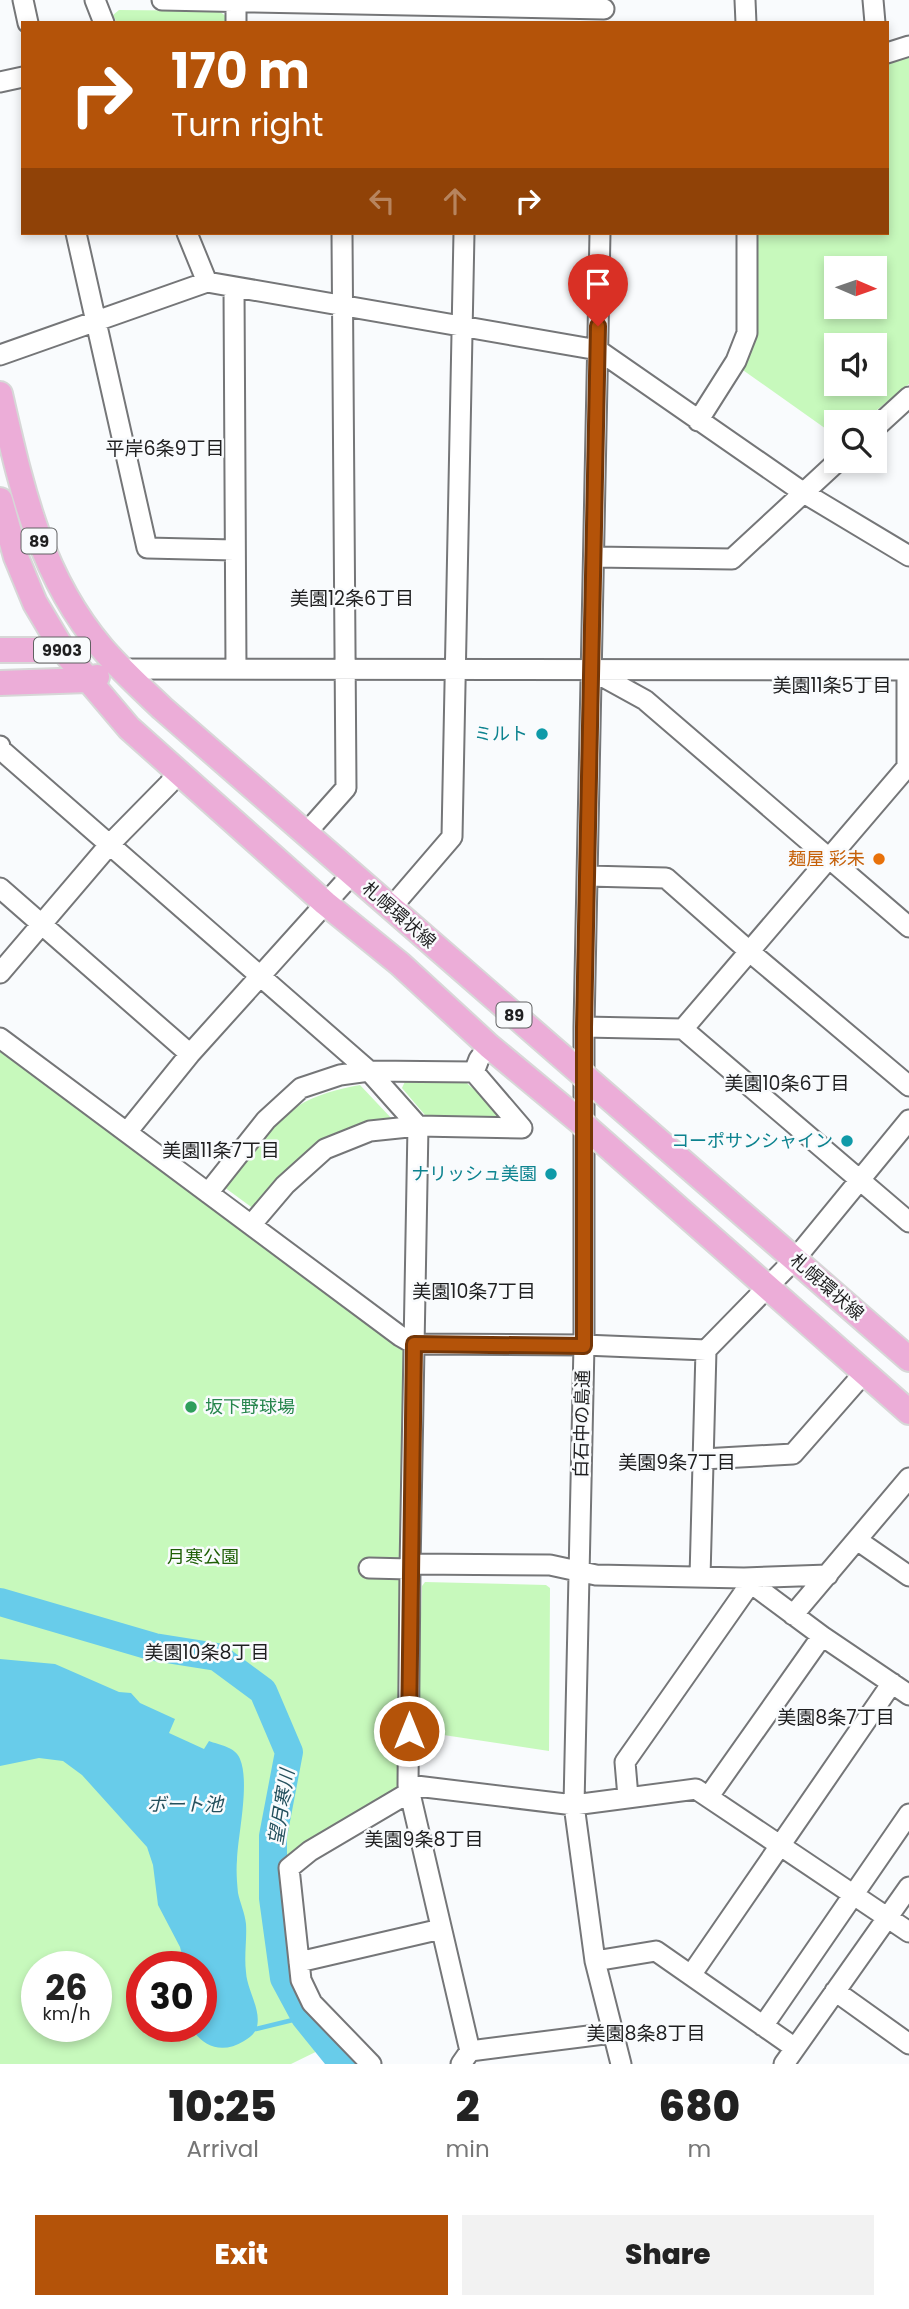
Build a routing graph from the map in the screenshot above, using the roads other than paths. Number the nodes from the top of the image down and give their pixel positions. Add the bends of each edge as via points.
1 (23, 0) edge
2 (96, 0) edge
3 (162, 0) edge
4 (745, 0) edge
5 (873, 0) edge
6 (236, 1) edge
7 (342, 1) edge
8 (604, 11) edge
9 (468, 14) edge
10 (28, 21) edge
11 (103, 21) edge
12 (236, 21) edge
13 (342, 21) edge
14 (746, 21) edge
15 (875, 21) edge
16 (909, 46) edge
17 (889, 52) edge
18 (21, 77) edge
19 (0, 82) edge
20 (76, 235) edge
21 (188, 235) edge
22 (342, 235) edge
23 (464, 235) edge
24 (600, 235) edge
25 (747, 235) edge
26 (207, 282) junction
27 (234, 287) junction
28 (342, 306) junction
29 (96, 323) junction
30 (462, 325) junction
31 (598, 350) junction
32 (0, 355) edge
33 (0, 394) edge
34 (909, 397) edge
35 (887, 417) edge
36 (698, 421) junction
37 (825, 473) edge
38 (804, 493) junction
39 (0, 500) edge
40 (234, 550) junction
41 (909, 556) edge
42 (594, 557) junction
43 (0, 650) edge
44 (63, 650) junction
45 (121, 669) junction
46 (236, 669) junction
47 (344, 669) junction
48 (455, 669) junction
49 (592, 670) junction
50 (908, 670) edge
51 (88, 680) junction
52 (0, 683) edge
53 (0, 746) edge
54 (908, 768) edge
55 (178, 772) junction
56 (306, 833) junction
57 (110, 844) junction
58 (828, 858) junction
59 (353, 873) junction
60 (588, 876) junction
61 (0, 888) edge
62 (324, 903) junction
63 (391, 908) junction
64 (41, 923) junction
65 (909, 927) edge
66 (750, 952) junction
67 (0, 973) edge
68 (260, 975) junction
69 (584, 1027) junction
70 (683, 1029) junction
71 (0, 1038) edge
72 (489, 1046) junction
73 (190, 1054) junction
74 (369, 1071) junction
75 (474, 1072) junction
76 (584, 1076) junction
77 (909, 1086) edge
78 (909, 1120) edge
79 (584, 1125) junction
80 (418, 1126) junction
81 (127, 1132) junction
82 (860, 1180) junction
83 (208, 1193) junction
84 (909, 1222) edge
85 (251, 1224) junction
86 (795, 1259) junction
87 (769, 1288) junction
88 (414, 1344) junction
89 (584, 1346) junction
90 (706, 1350) junction
91 (909, 1359) edge
92 (864, 1373) junction
93 (909, 1412) edge
94 (703, 1459) junction
95 (909, 1478) edge
96 (857, 1540) junction
97 (410, 1566) junction
98 (369, 1568) dead end
99 (578, 1570) junction
100 (828, 1575) junction
101 (909, 1576) edge
102 (701, 1577) junction
103 (747, 1581) junction
104 (793, 1615) junction
105 (822, 1636) junction
106 (892, 1683) junction
107 (909, 1695) edge
108 (409, 1789) junction
109 (628, 1797) junction
110 (709, 1797) junction
111 (574, 1805) junction
112 (909, 1814) edge
113 (780, 1845) junction
114 (909, 1887) edge
115 (852, 1896) junction
116 (889, 1917) junction
117 (441, 1929) junction
118 (909, 1932) edge
119 (595, 1961) junction
120 (299, 1962) junction
121 (691, 1975) junction
122 (835, 1991) junction
123 (763, 2026) junction
124 (612, 2033) junction
125 (909, 2044) edge
126 (466, 2058) edge
127 (788, 2060) edge
128 (371, 2064) edge
129 (621, 2064) edge

1 - 10 street
2 - 11 street
3 - 6 street
4 - 14 street
5 - 15 street
6 - 7 street
6 - 12 street
7 - 9 street
7 - 13 street
8 - 9 street
16 - 17 street
18 - 19 street
20 - 29 street
21 - 26 street
22 - 28 street
23 - 30 street
24 - 31 street, 白石中の島通
25 - 36 street via 747,332 736,361
26 - 27 street
26 - 29 street
27 - 28 street
27 - 40 street
28 - 30 street
28 - 47 street
29 - 32 street
29 - 40 street via 147,548
30 - 31 street
30 - 48 street
31 - 36 street
31 - 42 street, 白石中の島通
33 - 45 main road, 札幌環状線 / 89 via 27,507 46,557 67,597
34 - 35 street
36 - 38 street
37 - 38 street
38 - 41 street
38 - 42 street via 732,559
39 - 44 main road, 札幌環状線 / 89 via 30,592
40 - 46 street
42 - 49 street, 白石中の島通
43 - 44 main road, 9903
44 - 45 main road, 9903
44 - 51 main road, 札幌環状線 / 89
45 - 46 street
45 - 51 main road, 9903
45 - 56 main road, 札幌環状線 / 89
46 - 47 street
47 - 48 street
47 - 56 street via 346,788
48 - 49 street
48 - 63 street via 452,837
49 - 50 street
49 - 58 street via 645,700
49 - 60 street, 白石中の島通
50 - 54 street
51 - 52 main road, 9903
51 - 55 main road, 札幌環状線 / 89 via 129,729
53 - 57 street
54 - 58 street
55 - 57 street
55 - 62 main road, 札幌環状線 / 89
56 - 59 main road, 札幌環状線 / 89
57 - 64 street
57 - 68 street
58 - 65 street
58 - 66 street
59 - 62 street
59 - 63 main road, 札幌環状線 / 89
60 - 66 street via 666,878
60 - 69 street, 白石中の島通
61 - 64 street
62 - 68 street
62 - 72 main road, 札幌環状線 / 89 via 400,964
63 - 76 main road, 札幌環状線 / 89
64 - 67 street
64 - 73 street
66 - 70 street
66 - 77 street
68 - 73 street
68 - 74 street
69 - 70 street
69 - 76 street, 白石中の島通
70 - 82 street
71 - 81 street
72 - 75 street
72 - 79 main road, 札幌環状線 / 89
73 - 81 street
74 - 75 street
74 - 80 street
74 - 83 street via 301,1088 266,1120
75 - 80 street via 522,1128
76 - 79 street, 白石中の島通
76 - 86 main road, 札幌環状線 / 89
78 - 82 street
79 - 87 main road, 札幌環状線 / 89
79 - 89 street, 白石中の島通
80 - 85 street via 370,1131 325,1149
80 - 88 street
81 - 83 street
82 - 84 street
82 - 86 street
83 - 85 street
85 - 88 street
86 - 87 street
86 - 91 main road, 札幌環状線 / 89
87 - 90 street
87 - 92 main road, 札幌環状線 / 89
88 - 89 street
88 - 97 street
89 - 90 street
89 - 99 street, 白石中の島通
90 - 94 street
92 - 93 main road, 札幌環状線 / 89
92 - 94 street via 793,1454
94 - 102 street
95 - 96 street
96 - 100 street
96 - 101 street
97 - 98 street
97 - 99 street via 550,1565
97 - 108 street
99 - 102 street via 596,1575
99 - 111 street, 白石中の島通
100 - 103 street
100 - 104 street
102 - 103 street
103 - 104 street
103 - 109 street via 625,1762
104 - 105 street
105 - 106 street
105 - 110 street
106 - 107 street
106 - 113 street
108 - 111 street
108 - 117 street
108 - 120 street via 289,1868
109 - 110 street via 696,1789
109 - 111 street
110 - 113 street
111 - 119 street, 白石中の島通
112 - 115 street
113 - 115 street
113 - 121 street
114 - 116 street
115 - 116 street
115 - 123 street
116 - 118 street
116 - 122 street
117 - 120 street
117 - 126 street
119 - 121 street via 656,1951
119 - 124 street, 白石中の島通
120 - 128 street via 312,2003
121 - 123 street
122 - 125 street
122 - 127 street
123 - 127 street
124 - 126 street
124 - 129 street, 白石中の島通

